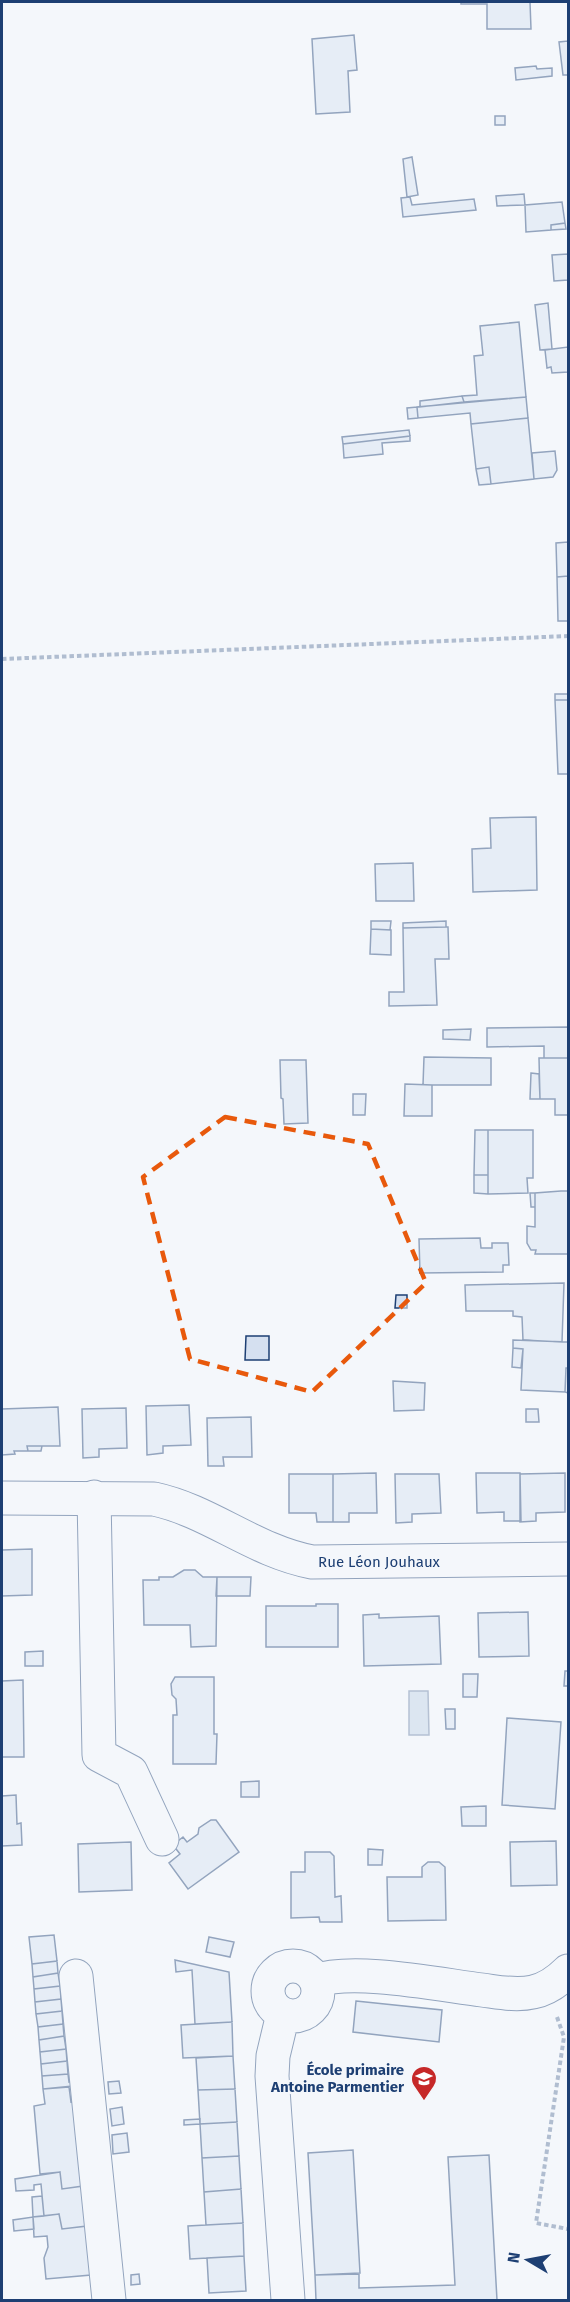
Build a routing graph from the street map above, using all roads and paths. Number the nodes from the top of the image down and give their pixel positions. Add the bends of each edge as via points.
1 (568, 636) edge
2 (2, 659) edge
3 (94, 1497) junction
4 (2, 1498) edge
5 (568, 1559) edge
6 (162, 1839) dead end
7 (76, 1976) dead end
8 (557, 1979) edge
9 (568, 2229) edge
10 (109, 2301) edge
11 (288, 2301) edge

1 - 2 path
3 - 4 street, Rue Léon Jouhaux
3 - 5 street, Rue Léon Jouhaux via 172,1503 274,1553 312,1562
3 - 6 street via 99,1755 131,1772
7 - 10 street
8 - 9 path via 564,2037 536,2223
8 - 11 street via 532,1992 509,1993 342,1975 316,1981 317,1998 308,2012 283,2014 272,2076

